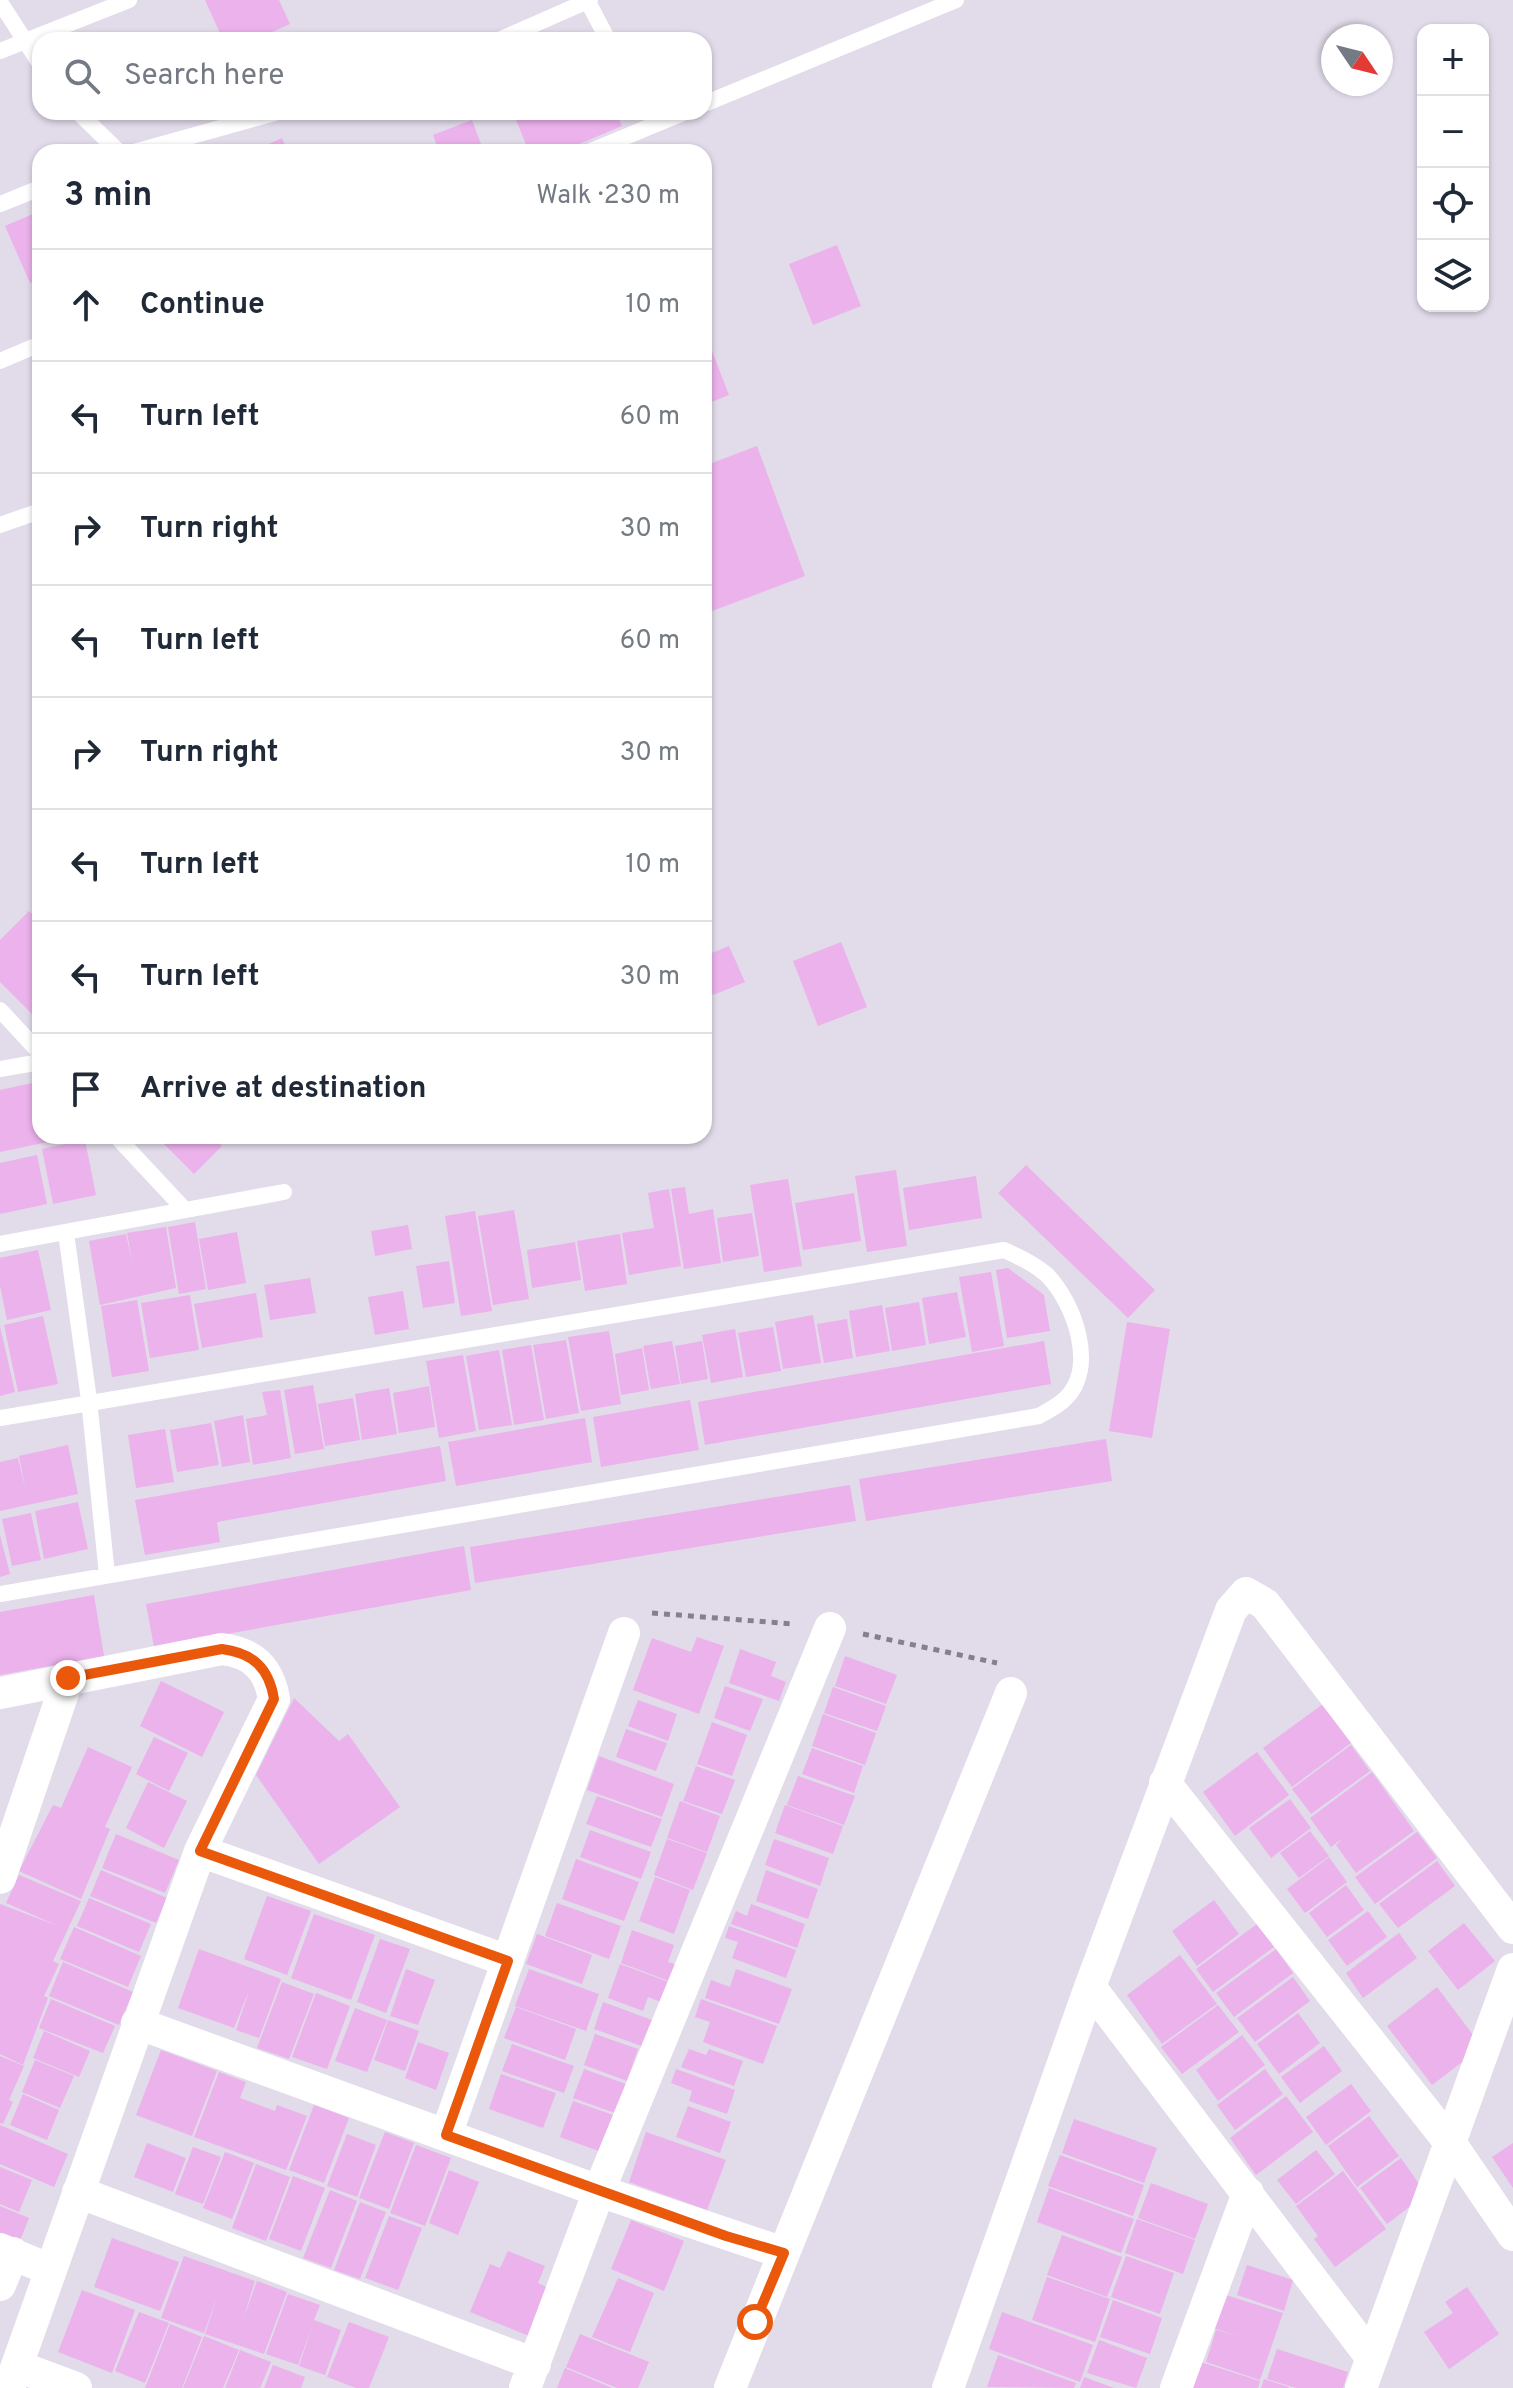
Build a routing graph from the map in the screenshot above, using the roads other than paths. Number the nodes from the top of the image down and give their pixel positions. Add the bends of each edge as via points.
1 (129, 0) edge
2 (588, 0) edge
3 (956, 0) edge
4 (0, 2) edge
5 (49, 32) edge
6 (517, 32) edge
7 (604, 32) edge
8 (32, 39) edge
9 (24, 42) junction
10 (0, 51) edge
11 (32, 53) edge
12 (712, 101) edge
13 (86, 120) edge
14 (249, 120) edge
15 (646, 120) edge
16 (111, 144) edge
17 (163, 144) edge
18 (603, 144) edge
19 (32, 191) edge
20 (0, 204) edge
21 (32, 347) edge
22 (0, 361) edge
23 (32, 514) edge
24 (0, 525) edge
25 (0, 1010) edge
26 (32, 1044) edge
27 (32, 1063) edge
28 (0, 1069) edge
29 (123, 1144) edge
30 (284, 1192) dead end
31 (185, 1210) junction
32 (66, 1233) junction
33 (0, 1244) edge
34 (89, 1400) junction
35 (0, 1418) edge
36 (107, 1575) junction
37 (0, 1594) edge
38 (830, 1628) dead end
39 (624, 1633) dead end
40 (68, 1678) junction
41 (0, 1693) edge
42 (1011, 1693) dead end
43 (1165, 1783) junction
44 (200, 1851) junction
45 (0, 1878) edge
46 (1513, 1928) edge
47 (508, 1961) junction
48 (1513, 1969) edge
49 (1090, 1987) junction
50 (137, 2023) junction
51 (446, 2135) junction
52 (1451, 2144) junction
53 (599, 2191) junction
54 (78, 2192) junction
55 (1248, 2193) junction
56 (1513, 2235) edge
57 (7, 2251) edge
58 (784, 2253) junction
59 (51, 2270) junction
60 (0, 2285) edge
61 (1371, 2357) junction
62 (530, 2376) edge
63 (13, 2377) edge
64 (76, 2388) edge
65 (730, 2388) edge
66 (948, 2388) edge
67 (1176, 2388) edge
68 (1361, 2388) edge

1 - 5 lane
2 - 6 lane
2 - 7 lane
3 - 12 lane
4 - 9 lane
8 - 9 lane
9 - 10 lane
9 - 11 lane
13 - 16 lane
14 - 17 lane
15 - 18 lane
19 - 20 lane
21 - 22 lane
23 - 24 lane
25 - 26 lane
27 - 28 lane
29 - 31 lane
30 - 31 lane
31 - 32 lane
32 - 33 lane
32 - 34 lane
34 - 35 lane
34 - 36 lane
34 - 36 lane via 1004,1250 1048,1276 1067,1306 1081,1346 1078,1373 1066,1398 1039,1416
36 - 37 lane
38 - 53 street
39 - 47 street
40 - 41 street
40 - 44 street via 222,1649 241,1651 258,1662 274,1699
40 - 45 street
42 - 58 street
43 - 46 street via 1231,1610 1246,1593 1265,1604
43 - 49 street
43 - 52 street
44 - 47 street
44 - 50 street
47 - 51 street
48 - 52 street
49 - 55 street
49 - 66 street
50 - 51 street
50 - 54 street
51 - 53 street
52 - 56 street
52 - 61 street
53 - 58 street
53 - 62 street
54 - 59 street
54 - 62 street
55 - 61 street
55 - 67 street
57 - 59 street
57 - 60 street
58 - 65 street
59 - 63 street
61 - 68 street
63 - 64 street

